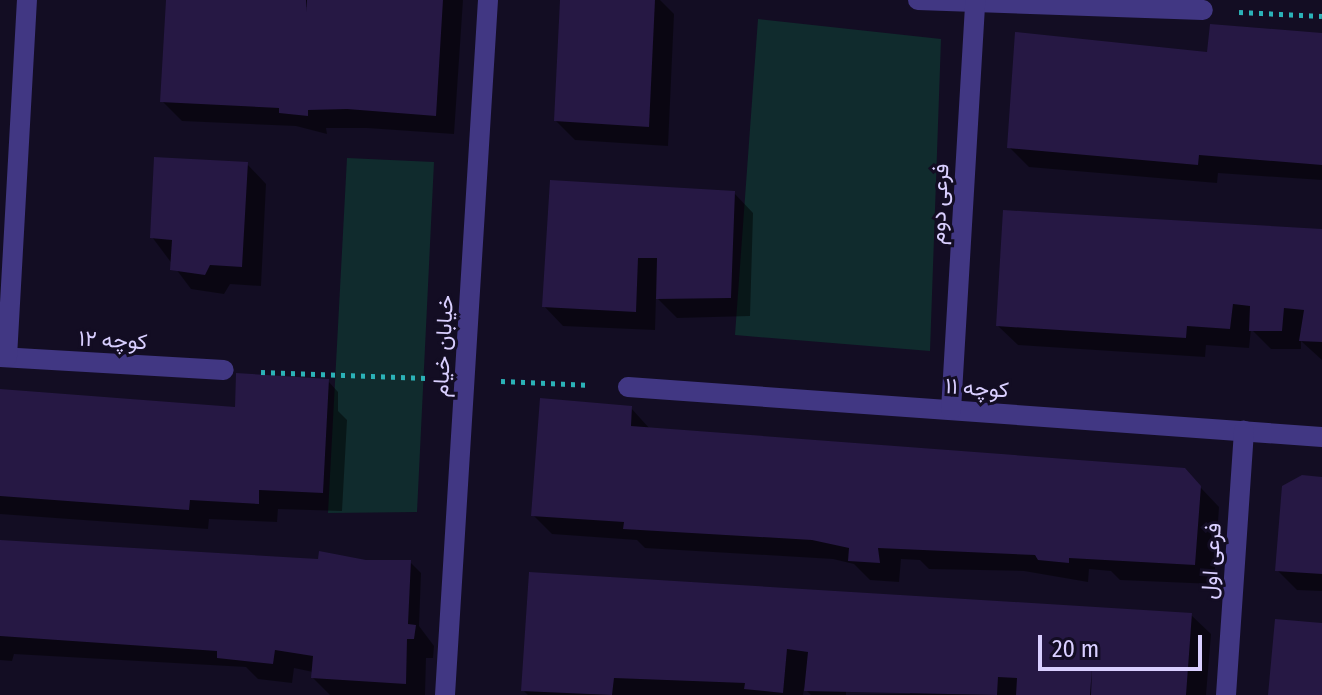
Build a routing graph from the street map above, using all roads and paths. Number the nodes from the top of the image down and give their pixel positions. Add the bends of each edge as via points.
1 (27, 0) edge
2 (488, 0) edge
3 (918, 0) edge
4 (975, 1) edge
5 (1203, 10) joint
6 (1322, 16) edge
7 (4, 357) edge
8 (224, 370) dead end
9 (628, 387) dead end
10 (951, 410) junction
11 (1244, 431) junction
12 (1322, 437) edge
13 (445, 695) edge
14 (1226, 695) edge

1 - 7 street
2 - 13 street, خیابان خیام
3 - 4 street
4 - 5 street
4 - 10 street, فرعی دوم
5 - 6 path
7 - 8 street, کوچه ۱۲
9 - 10 street, کوچه ۱۱
10 - 11 street, کوچه ۱۱
11 - 12 street, کوچه ۱۱
11 - 14 street, فرعی اول

